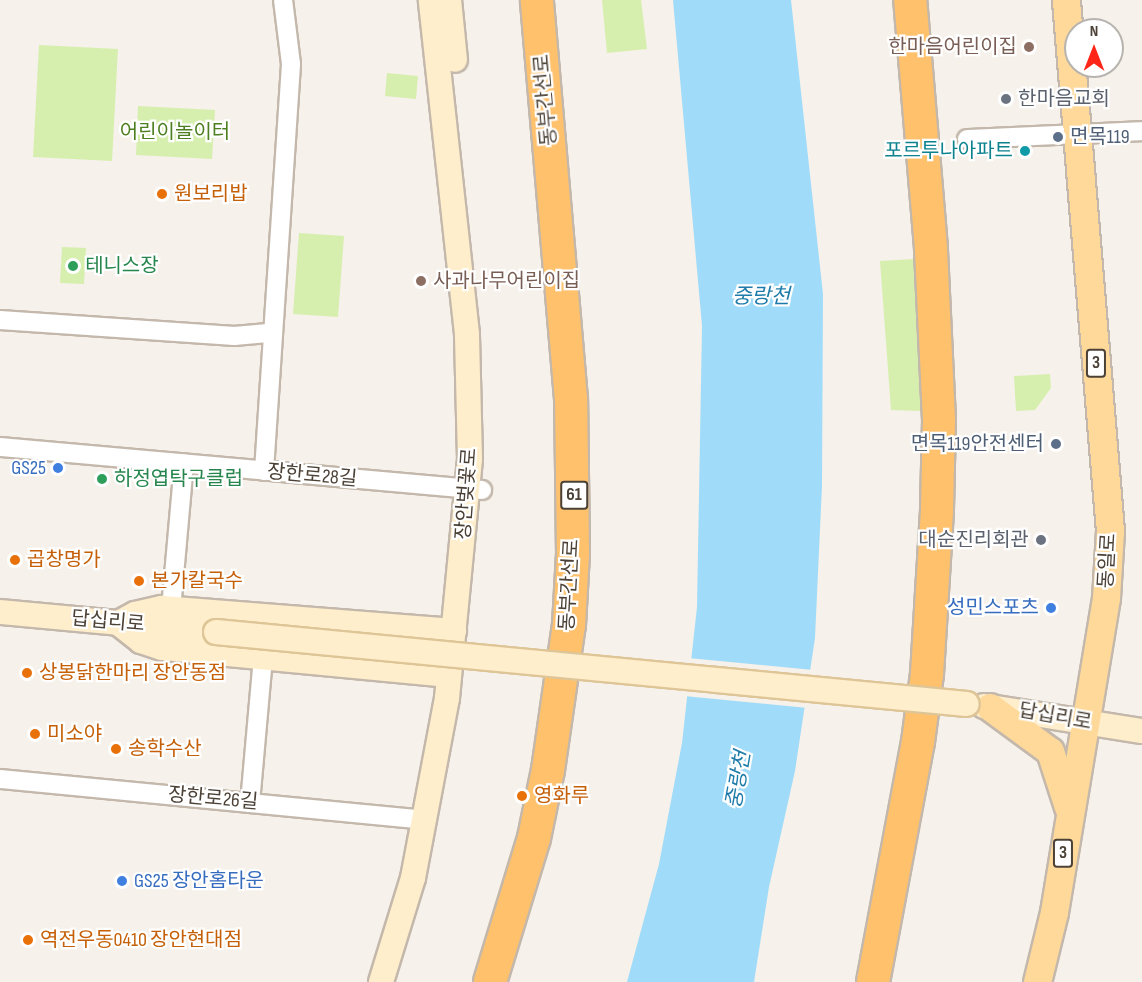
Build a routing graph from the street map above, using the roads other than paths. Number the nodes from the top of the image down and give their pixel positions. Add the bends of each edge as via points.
1 (284, 0) edge
2 (431, 0) edge
3 (449, 0) edge
4 (537, 0) edge
5 (910, 0) edge
6 (1066, 0) edge
7 (1142, 130) edge
8 (1078, 135) junction
9 (967, 139) dead end
10 (0, 320) edge
11 (272, 333) junction
12 (0, 447) edge
13 (184, 464) junction
14 (264, 471) junction
15 (475, 489) junction
16 (171, 609) junction
17 (0, 612) edge
18 (118, 623) junction
19 (454, 631) junction
20 (263, 658) junction
21 (449, 675) junction
22 (979, 705) junction
23 (1085, 724) junction
24 (1142, 731) edge
25 (0, 779) edge
26 (250, 803) junction
27 (1070, 812) junction
28 (425, 819) junction
29 (381, 982) edge
30 (396, 982) edge
31 (490, 982) edge
32 (873, 982) edge
33 (1037, 982) edge

1 - 11 street via 291,64
2 - 15 street, 장안벚꽃로 via 471,377
3 - 15 street, 장안벚꽃로 via 485,374
4 - 31 highway, 동부간선로 / 61 via 571,399 573,554 568,636 548,770 534,838
5 - 32 highway via 932,248 939,420 937,509 927,674 918,742
6 - 8 main road, 동일로 / 3
7 - 8 street
8 - 9 street
8 - 23 main road, 동일로 / 3 via 1110,531 1106,598
10 - 11 street via 234,336
11 - 14 street
12 - 13 street, 장한로28길
13 - 14 street, 장한로28길
13 - 16 street, 답십리로
14 - 15 street, 장한로28길
15 - 19 street, 장안벚꽃로
15 - 30 street, 장안벚꽃로 via 466,676 433,854
16 - 18 street via 145,611
16 - 19 street
17 - 18 street, 답십리로
18 - 20 street via 141,641 162,648
18 - 22 street, 답십리로, bridge
19 - 21 street, 장안벚꽃로
20 - 21 street
20 - 26 street
21 - 28 street, 장안벚꽃로
22 - 23 street, 답십리로
22 - 27 main road via 1050,751
23 - 24 street, 답십리로
23 - 27 main road, 동일로 / 3
25 - 26 street, 장한로26길
26 - 28 street, 장한로26길
27 - 33 main road, 동일로 / 3
28 - 29 street, 장안벚꽃로 via 410,889

